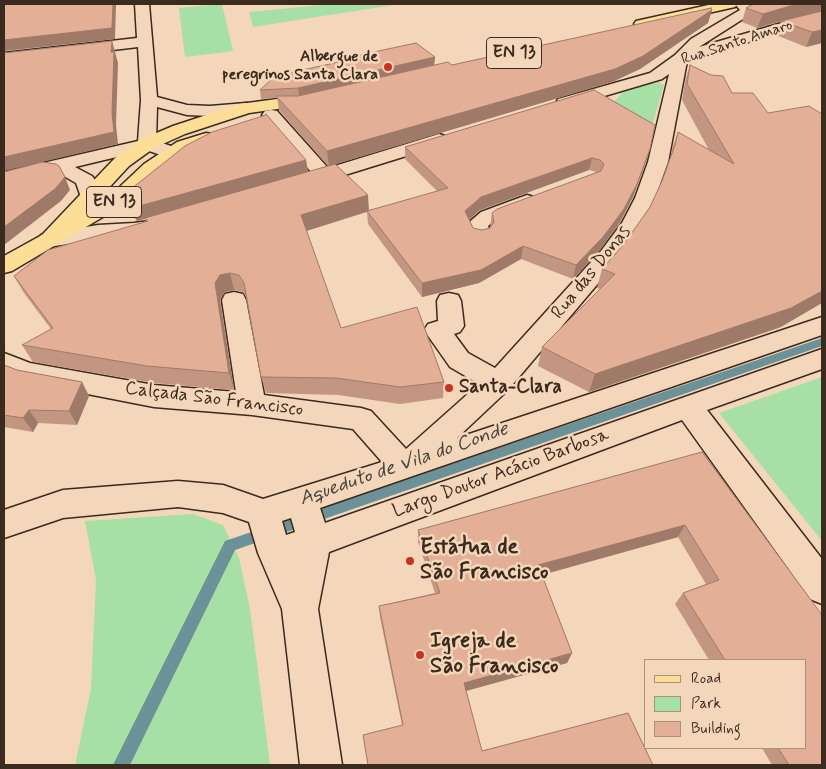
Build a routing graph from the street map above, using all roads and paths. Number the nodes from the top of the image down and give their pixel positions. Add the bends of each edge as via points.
1 (142, 4) edge
2 (730, 4) edge
3 (740, 4) edge
4 (822, 18) edge
5 (622, 28) edge
6 (144, 42) junction
7 (4, 58) edge
8 (680, 58) junction
9 (327, 96) edge
10 (149, 100) junction
11 (298, 102) junction
12 (246, 108) junction
13 (550, 108) edge
14 (271, 115) junction
15 (457, 135) edge
16 (178, 143) junction
17 (147, 144) junction
18 (47, 168) junction
19 (324, 175) junction
20 (4, 178) edge
21 (287, 186) edge
22 (543, 195) edge
23 (90, 196) junction
24 (166, 222) edge
25 (480, 234) edge
26 (49, 240) junction
27 (4, 266) edge
28 (234, 300) dead end
29 (449, 301) dead end
30 (822, 326) edge
31 (822, 359) edge
32 (4, 363) edge
33 (498, 383) junction
34 (252, 404) junction
35 (688, 406) junction
36 (405, 468) junction
37 (302, 501) junction
38 (263, 513) junction
39 (4, 524) edge
40 (314, 542) junction
41 (275, 554) junction
42 (822, 587) edge
43 (300, 609) junction
44 (321, 765) edge

1 - 6 street
2 - 5 main road
3 - 8 street via 746,7 747,12 696,42
4 - 8 street, Rua Santo Amaro
6 - 7 street
6 - 10 street
8 - 13 street, Rua Santo Amaro via 656,76
8 - 33 street, Rua das Donas via 658,162 632,224 582,288
9 - 11 main road, EN 13
10 - 12 street via 210,112
10 - 16 street via 175,116
10 - 17 street
11 - 12 main road, EN 13 via 276,102
11 - 14 main road, EN 13
12 - 16 main road, EN 13
14 - 16 main road, EN 13
14 - 19 street
15 - 19 street
16 - 17 street
16 - 26 main road, EN 13 via 116,201
17 - 18 street
17 - 23 main road, EN 13 via 122,162
18 - 20 street
18 - 23 street via 66,170 85,180
19 - 21 street
22 - 25 street via 488,216 477,225
23 - 26 main road, EN 13
24 - 26 street via 134,230
26 - 27 main road, EN 13
28 - 34 street
29 - 33 street via 451,326 437,330 459,360
30 - 36 street, Largo Doutor Acácio Barbosa
31 - 35 street, Largo Doutor Acácio Barbosa
32 - 34 street, Calçada São Francisco via 26,372 154,396
33 - 36 street, Rua das Donas
34 - 36 street, Calçada São Francisco via 361,419
35 - 40 street, Largo Doutor Acácio Barbosa
35 - 42 street
36 - 37 street, Largo Doutor Acácio Barbosa
37 - 38 street, Largo Doutor Acácio Barbosa
37 - 40 street
38 - 39 street via 223,500 178,494 64,504
38 - 41 street
40 - 41 street, Largo Doutor Acácio Barbosa
40 - 43 street
41 - 43 street
43 - 44 street

